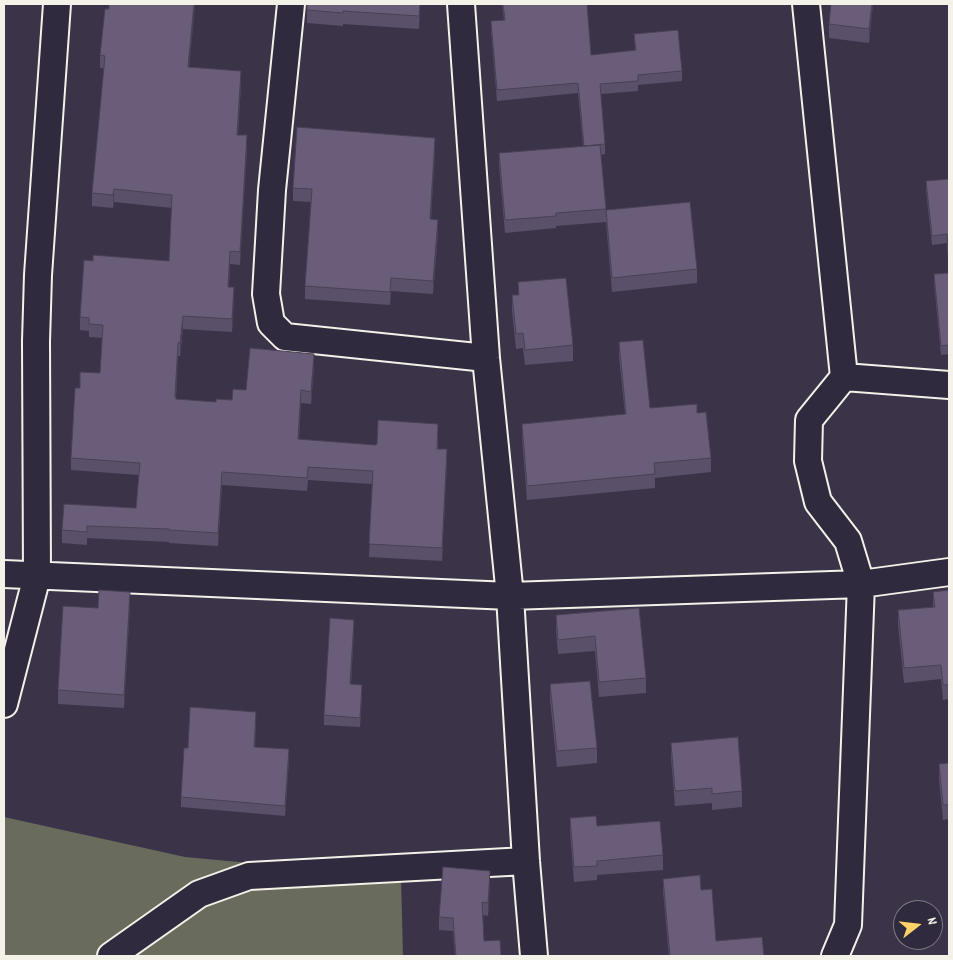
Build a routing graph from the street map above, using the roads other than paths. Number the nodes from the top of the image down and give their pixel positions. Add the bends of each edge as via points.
1 (57, 4) edge
2 (291, 4) edge
3 (461, 4) edge
4 (806, 4) edge
5 (486, 358) junction
6 (844, 377) junction
7 (949, 385) edge
8 (949, 572) edge
9 (4, 574) edge
10 (37, 576) junction
11 (861, 584) junction
12 (510, 596) junction
13 (4, 704) edge
14 (526, 861) junction
15 (112, 956) edge
16 (534, 956) edge
17 (835, 956) edge

1 - 10 street via 36,341
2 - 5 street via 272,190 266,294 271,323 285,337
3 - 5 street
4 - 6 street
5 - 12 street
6 - 7 street
6 - 11 street via 809,420 808,461 818,502 848,541
8 - 11 street
9 - 10 street
10 - 12 street
10 - 13 street
11 - 12 street
11 - 17 street via 848,925
12 - 14 street
14 - 15 street via 249,876 199,894
14 - 16 street

